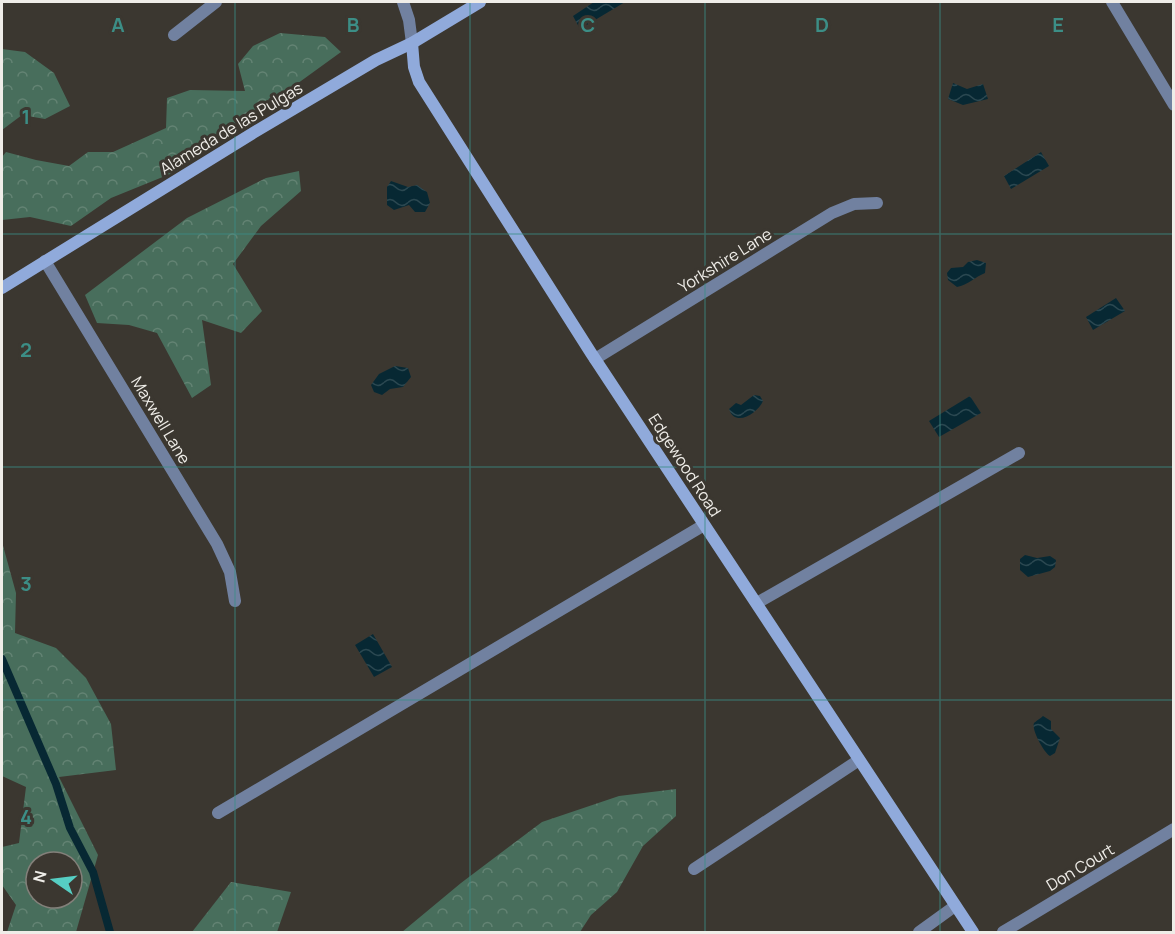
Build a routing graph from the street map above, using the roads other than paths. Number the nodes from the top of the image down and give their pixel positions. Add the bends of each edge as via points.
1 (216, 2) edge
2 (403, 2) edge
3 (480, 2) edge
4 (1112, 2) edge
5 (174, 35) dead end
6 (412, 43) junction
7 (1173, 105) edge
8 (877, 203) dead end
9 (45, 261) junction
10 (2, 288) edge
11 (595, 359) junction
12 (1019, 453) dead end
13 (704, 525) junction
14 (235, 601) dead end
15 (757, 603) junction
16 (859, 760) junction
17 (218, 813) dead end
18 (1173, 830) edge
19 (694, 869) dead end
20 (955, 906) junction
21 (919, 933) edge
22 (972, 933) edge
23 (1003, 933) edge

1 - 5 street
2 - 6 street, Edgewood Road
3 - 6 main road, Alameda de las Pulgas
4 - 7 street
6 - 9 main road, Alameda de las Pulgas via 376,60
6 - 11 main road, Edgewood Road via 419,82
8 - 11 street, Yorkshire Lane via 854,204 832,213
9 - 10 main road, Alameda de las Pulgas
9 - 14 street, Maxwell Lane via 218,544 230,572
11 - 13 main road, Edgewood Road
12 - 15 street
13 - 15 main road, Edgewood Road
13 - 17 street
15 - 16 main road, Edgewood Road
16 - 19 street
16 - 20 main road, Edgewood Road
18 - 23 street, Don Court
20 - 21 street
20 - 22 main road, Edgewood Road

